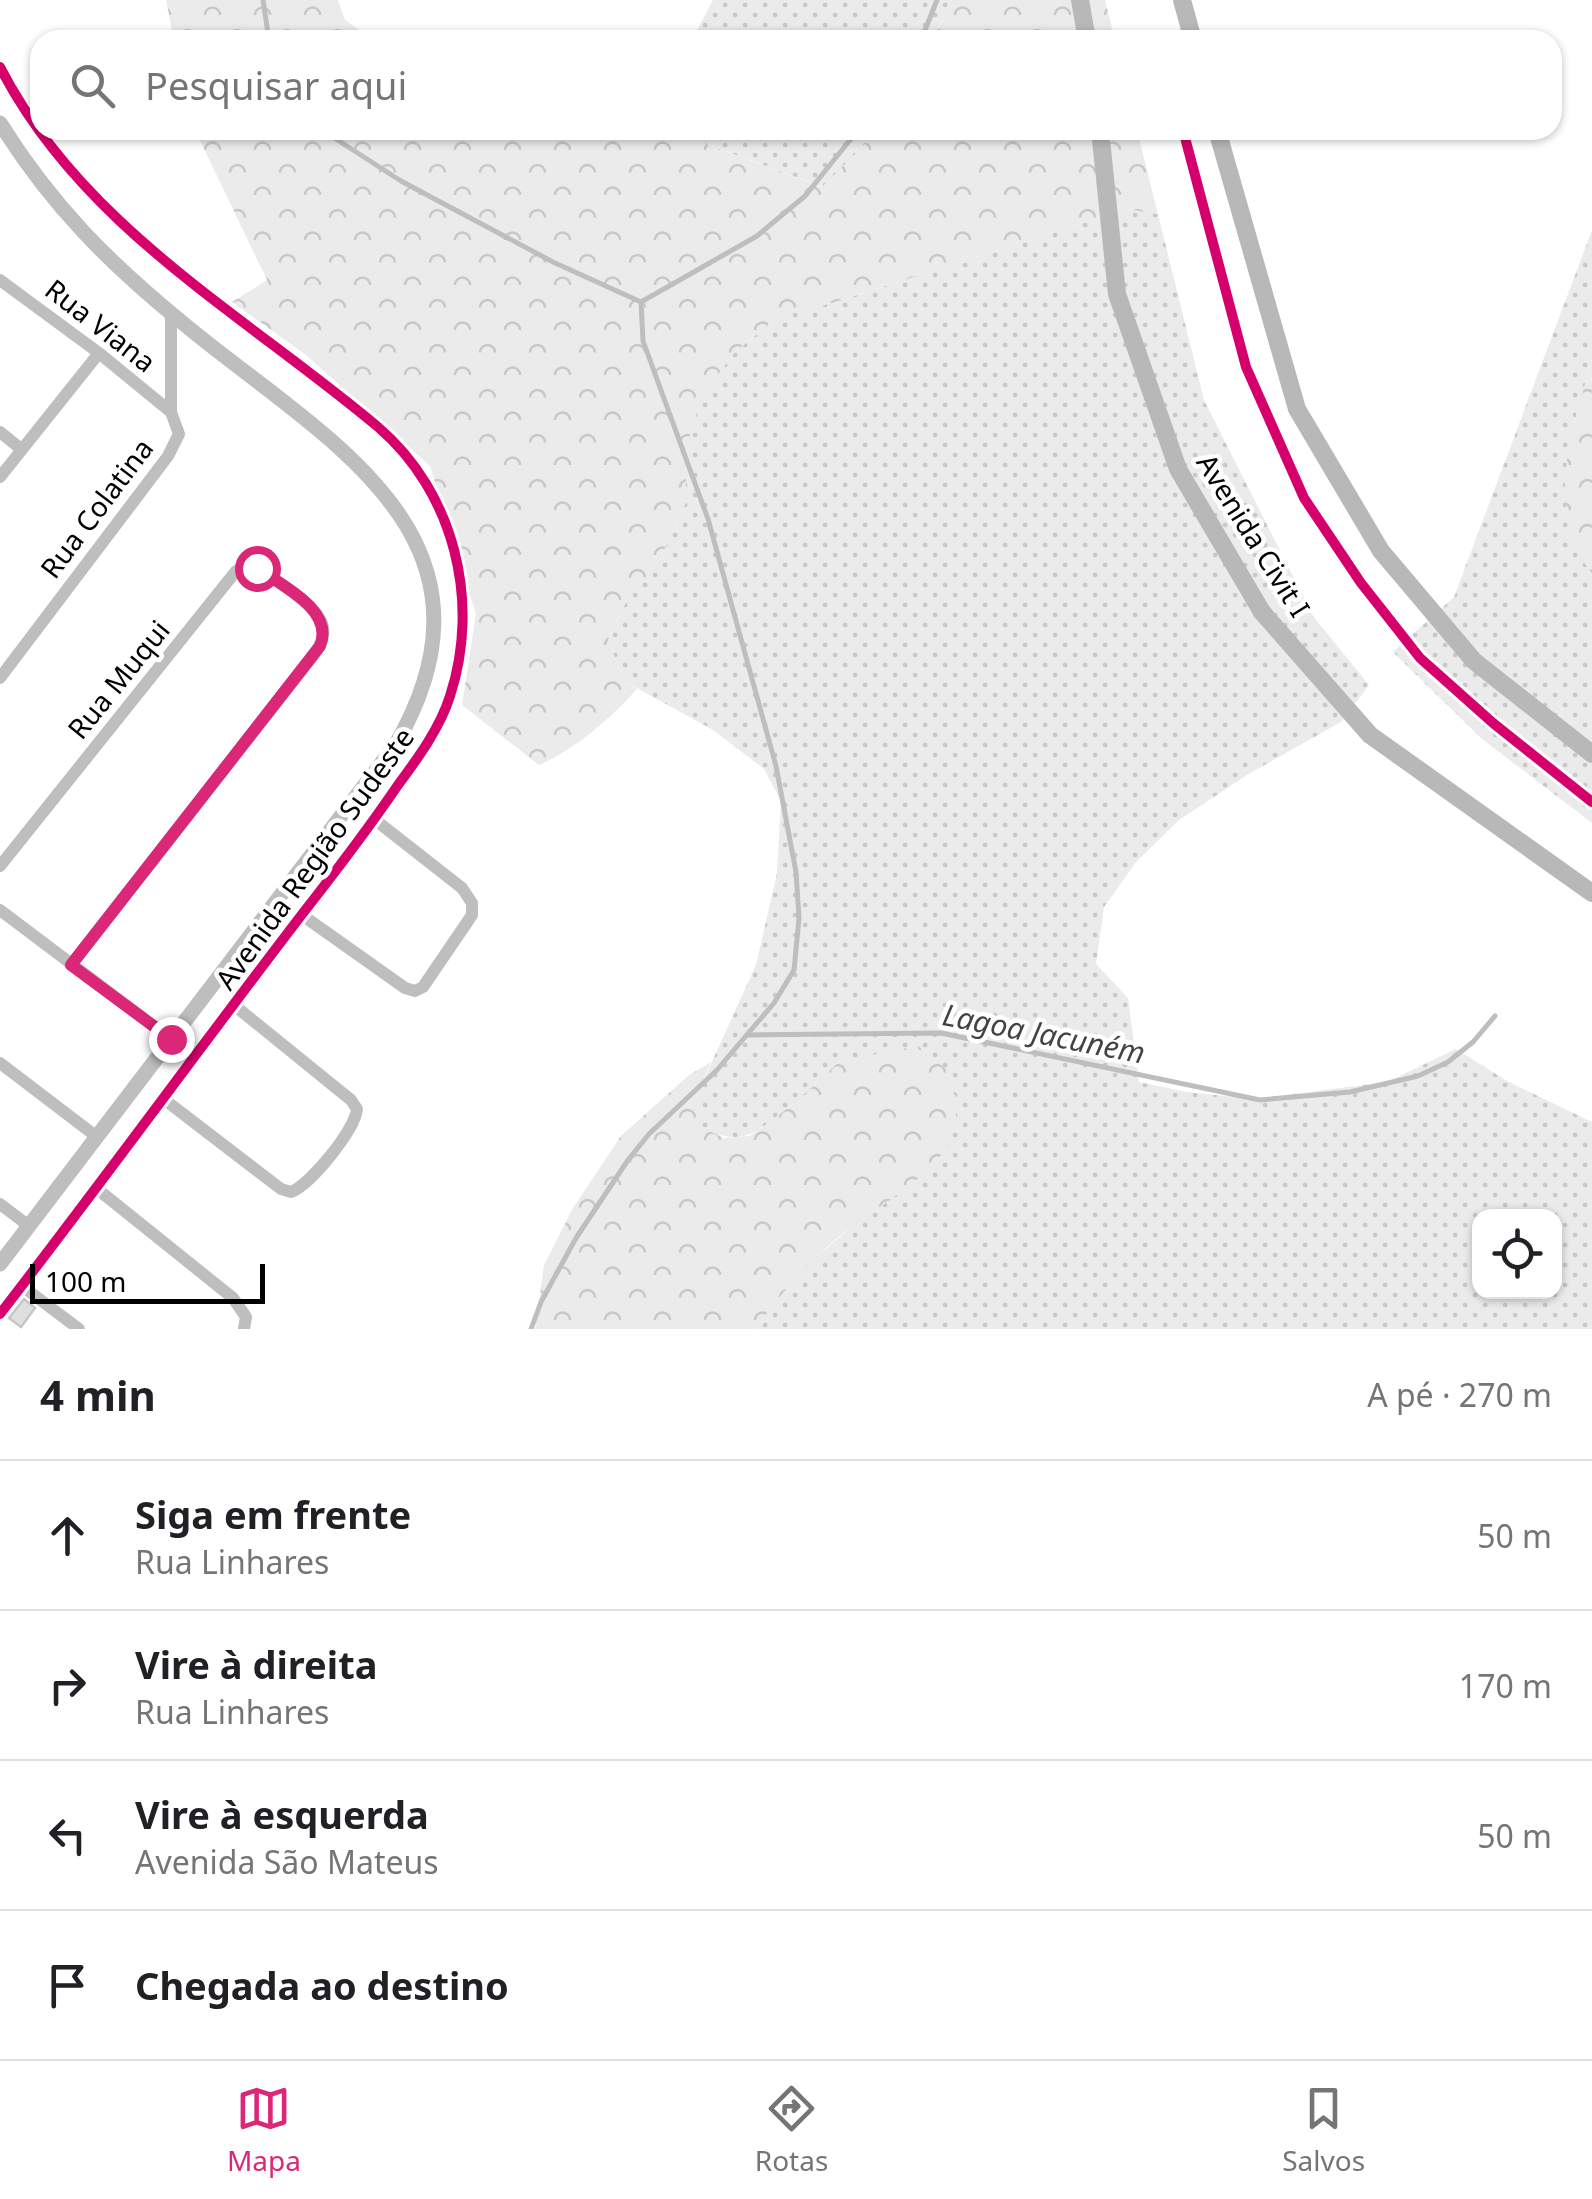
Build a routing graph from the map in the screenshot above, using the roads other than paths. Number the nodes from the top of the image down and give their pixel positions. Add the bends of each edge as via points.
1 (1080, 0) edge
2 (1182, 0) edge
3 (1086, 30) edge
4 (1190, 30) edge
5 (0, 67) edge
6 (30, 117) edge
7 (0, 123) edge
8 (48, 140) edge
9 (1101, 140) edge
10 (1220, 140) edge
11 (0, 280) edge
12 (171, 314) junction
13 (100, 352) junction
14 (171, 412) junction
15 (0, 432) edge
16 (21, 449) junction
17 (0, 478) edge
18 (0, 678) edge
19 (1592, 754) edge
20 (374, 819) junction
21 (0, 866) edge
22 (296, 880) junction
23 (1592, 893) edge
24 (316, 898) junction
25 (0, 910) edge
26 (302, 914) junction
27 (71, 965) junction
28 (236, 1006) junction
29 (171, 1039) junction
30 (201, 1050) junction
31 (0, 1063) edge
32 (165, 1100) junction
33 (97, 1137) junction
34 (96, 1188) junction
35 (0, 1204) edge
36 (29, 1226) junction
37 (0, 1264) edge
38 (22, 1286) junction
39 (0, 1314) edge
40 (79, 1329) edge
41 (244, 1329) edge

1 - 3 main road
2 - 4 main road
5 - 6 street, Avenida Região Sudeste
7 - 12 street, Avenida Região Sudeste via 85,237
8 - 20 street, Avenida Região Sudeste via 102,205 169,264 408,456 440,508 462,585 461,654 436,726
9 - 23 main road, Avenida Civit I via 1117,294 1178,468 1262,612 1370,735
10 - 19 main road via 1297,409 1381,551 1474,662
11 - 13 street, Rua Viana
12 - 14 street, Rua Colatina
12 - 22 street, Avenida Região Sudeste via 374,480 406,524 429,581 430,650 415,711
13 - 14 street, Rua Viana
13 - 16 street
14 - 18 street, Rua Colatina via 179,434 168,456
15 - 16 street
16 - 17 street
20 - 24 street, Avenida Região Sudeste
20 - 26 street via 469,896 472,915 423,987 409,990
21 - 27 street, Rua Muqui via 236,571 250,565 322,620 320,646
22 - 24 street
22 - 29 street, Avenida Região Sudeste
24 - 26 street, Avenida Região Sudeste
25 - 27 street
26 - 28 street, Avenida Região Sudeste
27 - 29 street
28 - 30 street, Avenida Região Sudeste
28 - 32 street via 355,1104 353,1124 306,1183 287,1191
29 - 30 street
29 - 33 street, Avenida Região Sudeste
30 - 32 street, Avenida Região Sudeste
31 - 33 street
32 - 34 street, Avenida Região Sudeste
33 - 36 street, Avenida Região Sudeste
34 - 38 street, Avenida Região Sudeste
34 - 41 street via 233,1298 246,1317
35 - 36 street
36 - 37 street, Avenida Região Sudeste
38 - 39 street, Avenida Região Sudeste
38 - 40 street

